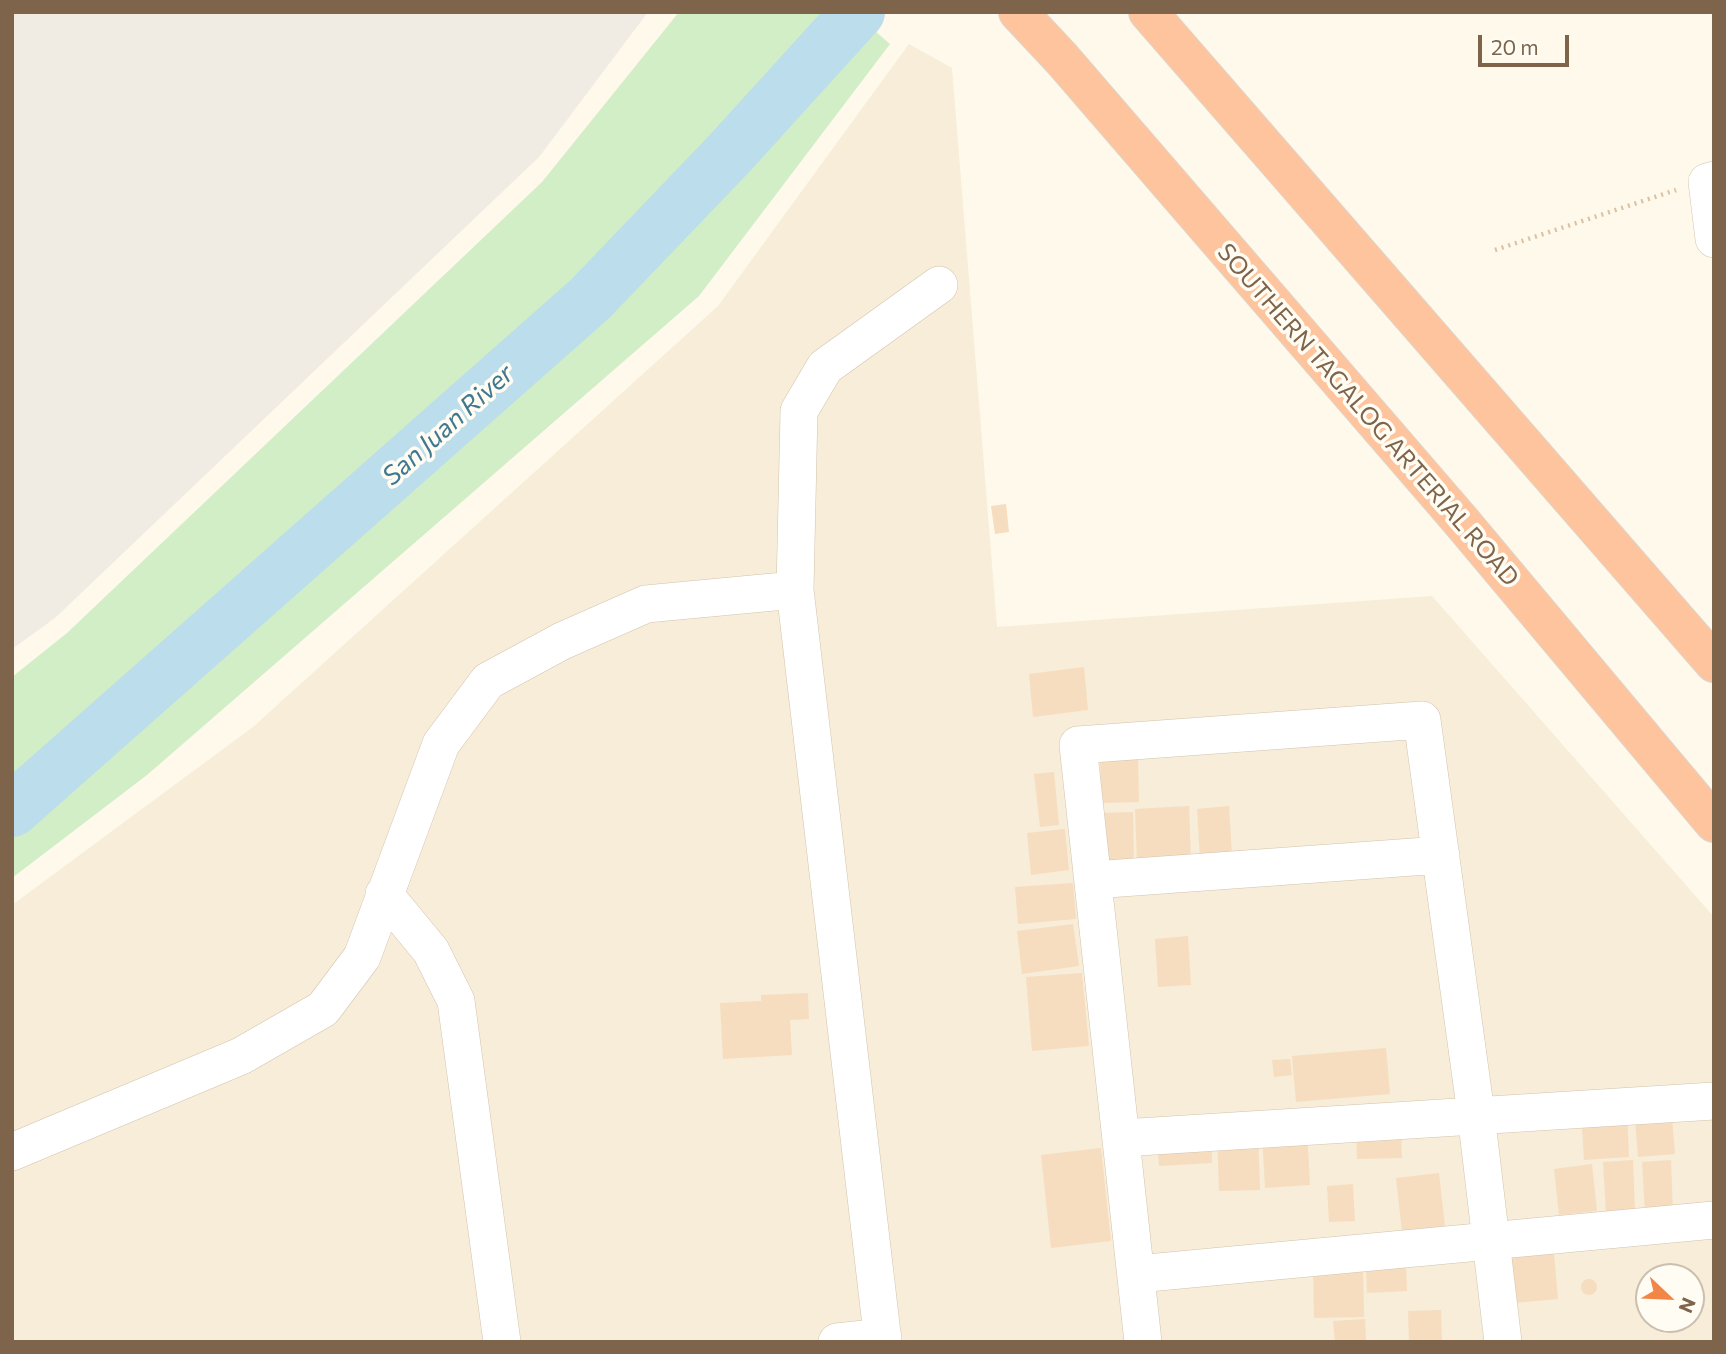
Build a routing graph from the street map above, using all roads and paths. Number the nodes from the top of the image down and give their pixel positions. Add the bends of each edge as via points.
1 (1018, 12) edge
2 (1148, 12) edge
3 (1710, 181) edge
4 (1714, 239) edge
5 (1494, 250) dead end
6 (939, 285) dead end
7 (795, 590) junction
8 (1714, 663) edge
9 (1714, 823) edge
10 (1441, 855) junction
11 (1093, 880) junction
12 (384, 894) junction
13 (1714, 1101) edge
14 (1476, 1114) junction
15 (1122, 1138) junction
16 (12, 1153) edge
17 (1714, 1220) edge
18 (1490, 1241) junction
19 (1137, 1274) junction
20 (883, 1339) edge
21 (502, 1342) edge
22 (837, 1342) edge
23 (1143, 1342) edge
24 (1503, 1342) edge

1 - 9 highway, SOUTHERN TAGALOG ARTERIAL ROAD via 1460,520
2 - 8 highway
3 - 4 street
3 - 5 path
6 - 7 street via 825,367 799,411
7 - 12 street via 646,604 562,640 488,681 441,744
7 - 20 street
10 - 11 street
10 - 11 street via 1422,720 1394,722 1078,745
10 - 14 street
11 - 15 street
12 - 16 street via 362,957 323,1009 242,1056
12 - 21 street via 431,951 456,1001
13 - 14 street
14 - 15 street
14 - 18 street
15 - 19 street
17 - 18 street
18 - 19 street
18 - 24 street
19 - 23 street
20 - 22 street

